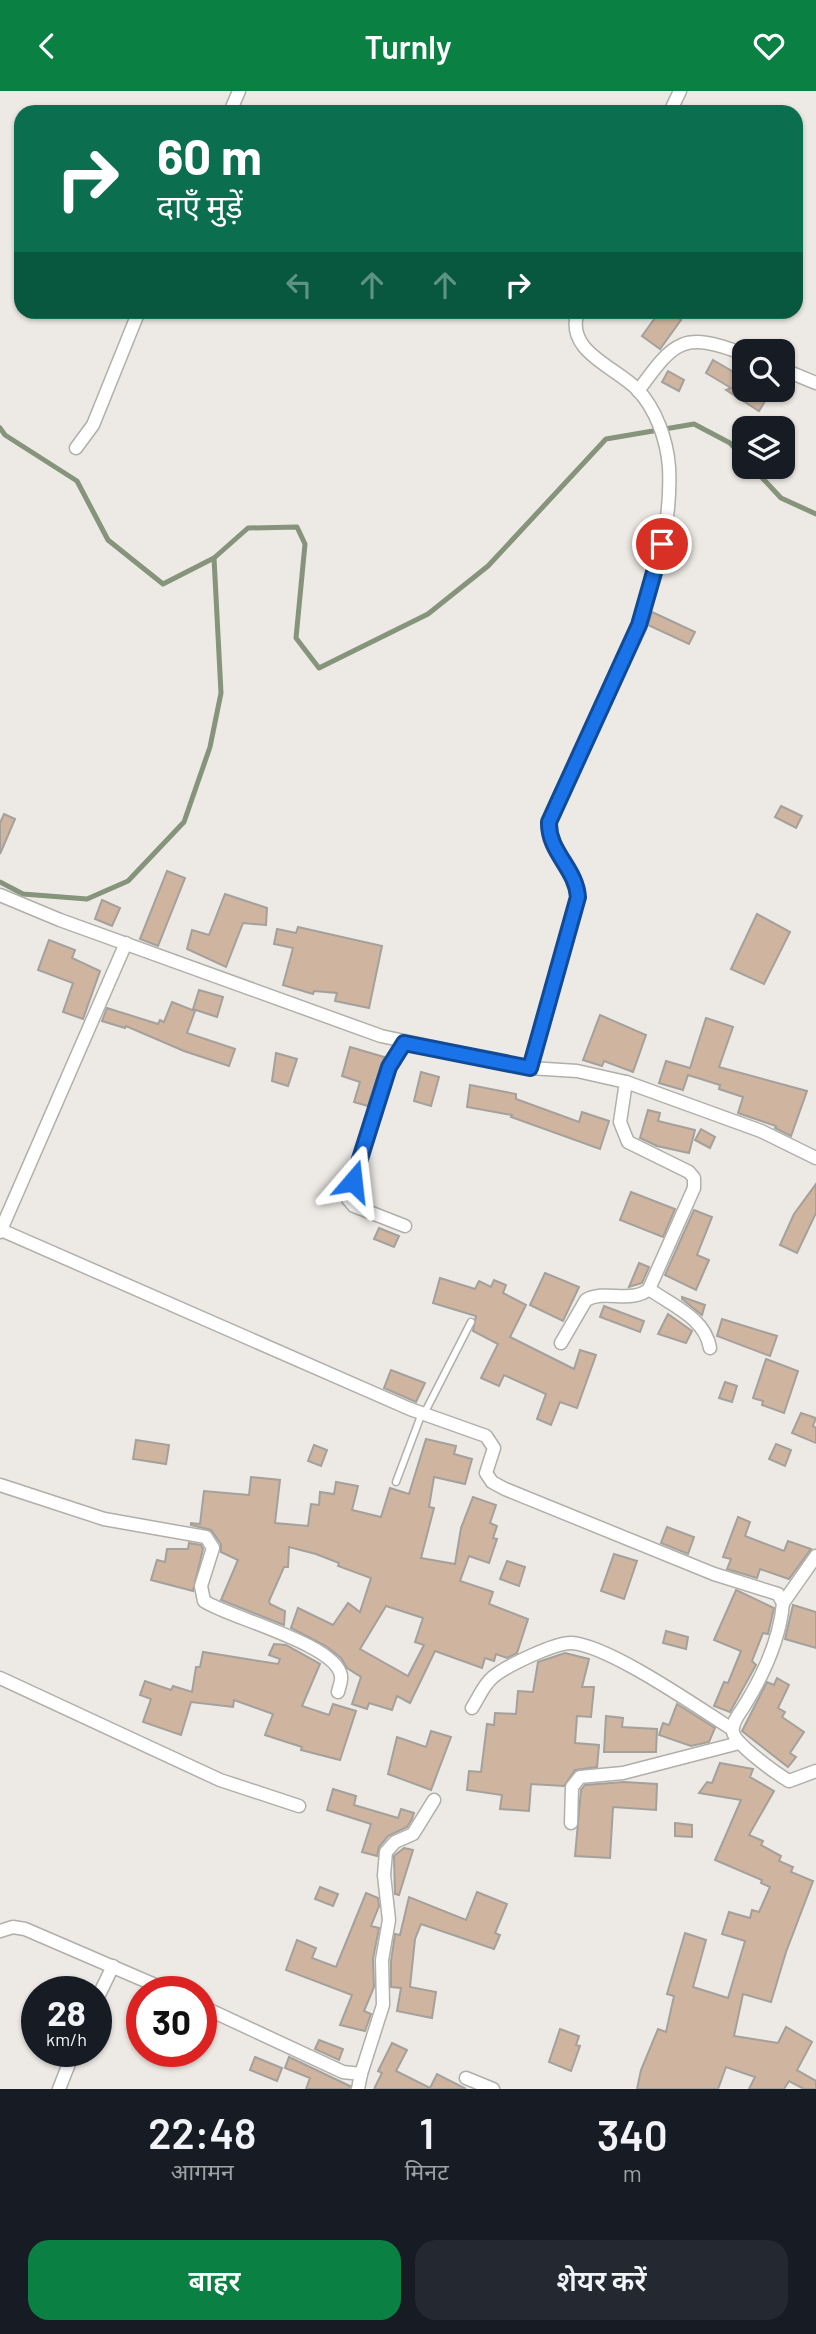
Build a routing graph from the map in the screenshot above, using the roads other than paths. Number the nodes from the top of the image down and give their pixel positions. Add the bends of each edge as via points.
1 (136, 319) edge
2 (576, 319) edge
3 (732, 351) edge
4 (795, 374) edge
5 (816, 383) edge
6 (639, 391) junction
7 (76, 447) dead end
8 (0, 895) edge
9 (126, 943) junction
10 (404, 1043) junction
11 (530, 1068) junction
12 (626, 1082) junction
13 (816, 1158) edge
14 (405, 1226) dead end
15 (0, 1231) edge
16 (649, 1289) junction
17 (471, 1322) dead end
18 (561, 1343) dead end
19 (709, 1349) dead end
20 (423, 1413) junction
21 (396, 1482) dead end
22 (0, 1485) edge
23 (816, 1556) edge
24 (783, 1603) junction
25 (0, 1678) edge
26 (338, 1692) dead end
27 (472, 1707) dead end
28 (732, 1729) junction
29 (739, 1743) junction
30 (816, 1771) edge
31 (433, 1800) dead end
32 (299, 1806) dead end
33 (572, 1823) dead end
34 (0, 1931) edge
35 (113, 1966) junction
36 (108, 1976) edge
37 (135, 1976) edge
38 (217, 2013) edge
39 (68, 2067) edge
40 (361, 2074) junction
41 (466, 2078) dead end
42 (59, 2089) edge
43 (358, 2089) edge
44 (493, 2089) edge

1 - 7 street via 93,425
2 - 6 street via 580,345
3 - 6 street via 702,342 677,345
4 - 5 street
6 - 11 street via 665,441 669,485 665,530 639,625 549,822 551,844 577,885 578,897
8 - 9 street
9 - 10 street
9 - 15 street
10 - 11 street
10 - 14 street via 389,1067 348,1199 354,1206
11 - 12 street via 577,1071
12 - 13 street via 761,1131
12 - 16 street via 620,1122 628,1142 689,1172 695,1183
15 - 20 street
16 - 18 street via 640,1295 601,1295 586,1300
16 - 19 street via 700,1323 708,1334
17 - 20 lane
20 - 21 lane
20 - 24 street via 491,1439 494,1448 486,1473 492,1482 714,1574 772,1590
22 - 26 street via 104,1519 206,1537 213,1548 201,1586 204,1601 284,1633 312,1650 340,1672
23 - 24 street
24 - 28 street via 761,1679
25 - 32 street via 220,1780
27 - 28 street via 500,1672 559,1644 573,1643 645,1674
28 - 29 street
29 - 30 street via 789,1781
29 - 33 street via 622,1773 580,1777 572,1787
31 - 40 street via 413,1834 386,1852 389,1920 382,1960 383,2005
34 - 35 street via 25,1929
35 - 36 street
35 - 37 street
38 - 40 street via 343,2072
39 - 42 street
40 - 43 street
41 - 44 street

